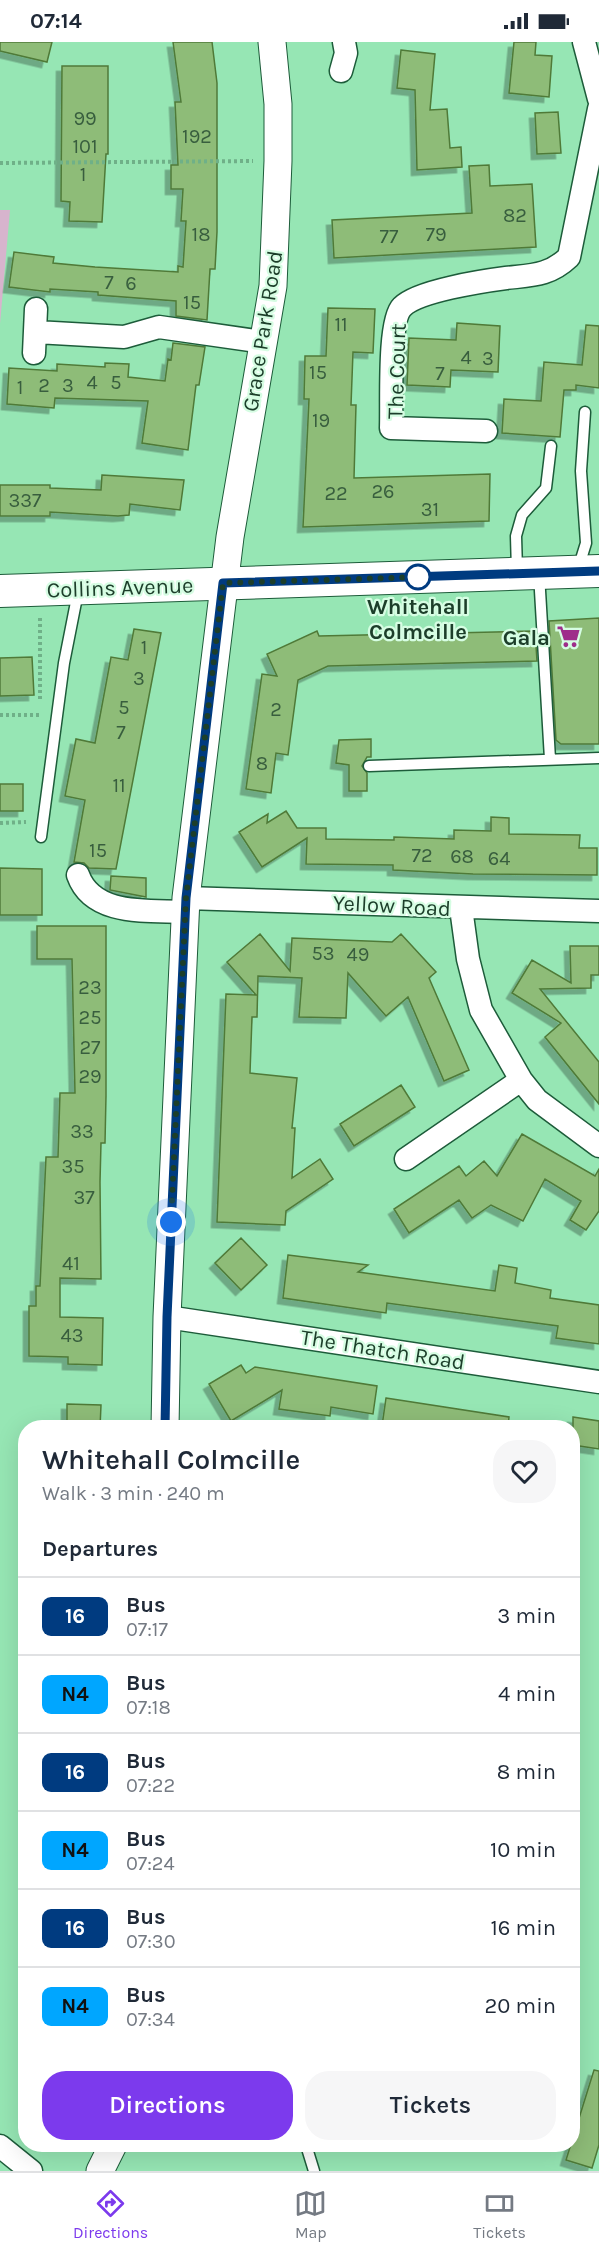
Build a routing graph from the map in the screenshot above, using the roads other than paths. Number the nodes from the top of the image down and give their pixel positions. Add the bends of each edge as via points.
1 (272, 42) edge
2 (344, 42) edge
3 (584, 42) edge
4 (341, 71) dead end
5 (599, 99) edge
6 (599, 109) edge
7 (36, 309) dead end
8 (263, 342) junction
9 (585, 412) dead end
10 (486, 431) dead end
11 (551, 446) dead end
12 (588, 571) edge
13 (529, 574) junction
14 (223, 583) junction
15 (78, 589) junction
16 (0, 591) edge
17 (599, 758) edge
18 (550, 759) junction
19 (369, 766) dead end
20 (41, 837) dead end
21 (78, 875) dead end
22 (185, 905) junction
23 (461, 908) junction
24 (599, 911) edge
25 (520, 1080) junction
26 (599, 1146) edge
27 (406, 1159) dead end
28 (167, 1317) junction
29 (599, 1382) edge
30 (165, 1420) edge
31 (0, 2146) edge
32 (110, 2152) edge
33 (308, 2152) edge
34 (31, 2171) edge
35 (100, 2171) edge
36 (314, 2171) edge

1 - 8 street, Grace Park Road via 278,161 273,286
2 - 4 street via 346,53
3 - 5 street
6 - 10 street, The Court via 569,257 556,269 542,274 482,281 413,298 400,308 393,329 391,428
7 - 8 street via 35,342 124,338 159,327
8 - 14 street, Grace Park Road
9 - 12 lane via 581,471
11 - 13 lane via 546,488 522,515 516,536
12 - 13 main road, Collins Avenue
13 - 14 main road, Collins Avenue
13 - 18 lane
14 - 15 main road, Collins Avenue
14 - 22 street, Grace Park Road
15 - 16 main road, Collins Avenue
15 - 20 lane
17 - 18 lane
18 - 19 lane
21 - 22 street, Yellow Road via 101,903 120,908
22 - 23 street, Yellow Road via 399,903
22 - 28 street, Grace Park Road
23 - 24 street, Yellow Road
23 - 25 street via 481,1010
25 - 26 street via 546,1107
25 - 27 street
28 - 29 street, The Thatch Road
28 - 30 street, Grace Park Road
31 - 34 street
32 - 35 street
33 - 36 lane

